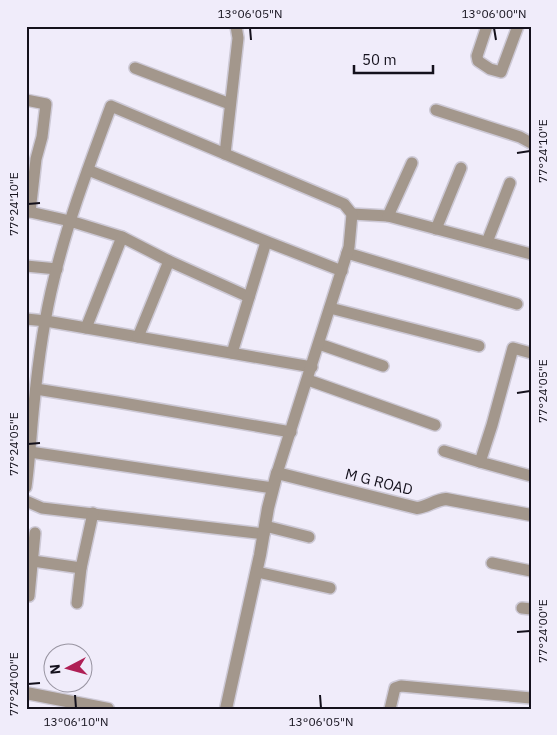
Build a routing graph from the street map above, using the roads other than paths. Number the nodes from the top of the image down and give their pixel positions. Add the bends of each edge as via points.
1 (236, 26) edge
2 (487, 26) edge
3 (518, 26) edge
4 (135, 68) dead end
5 (26, 100) edge
6 (230, 104) junction
7 (436, 110) dead end
8 (531, 143) edge
9 (225, 154) junction
10 (31, 159) edge
11 (412, 163) dead end
12 (462, 168) dead end
13 (88, 170) junction
14 (510, 184) dead end
15 (28, 212) edge
16 (352, 214) junction
17 (388, 216) junction
18 (70, 221) junction
19 (436, 229) junction
20 (122, 237) junction
21 (266, 242) junction
22 (487, 242) junction
23 (348, 253) junction
24 (531, 254) edge
25 (169, 262) junction
26 (26, 266) edge
27 (56, 269) junction
28 (342, 271) junction
29 (249, 297) junction
30 (517, 304) dead end
31 (330, 308) junction
32 (26, 319) edge
33 (46, 321) junction
34 (86, 328) junction
35 (138, 337) junction
36 (319, 344) junction
37 (479, 346) dead end
38 (232, 353) junction
39 (531, 353) edge
40 (383, 366) dead end
41 (312, 367) junction
42 (308, 380) junction
43 (36, 389) junction
44 (436, 425) dead end
45 (290, 432) junction
46 (30, 452) junction
47 (444, 452) dead end
48 (480, 462) junction
49 (277, 473) junction
50 (531, 476) edge
51 (26, 487) edge
52 (273, 488) junction
53 (26, 501) edge
54 (530, 511) edge
55 (93, 513) junction
56 (265, 530) junction
57 (35, 533) dead end
58 (309, 537) dead end
59 (29, 560) edge
60 (492, 563) dead end
61 (81, 568) junction
62 (531, 571) edge
63 (257, 572) junction
64 (330, 588) dead end
65 (29, 596) dead end
66 (77, 603) dead end
67 (26, 693) edge
68 (531, 698) edge
69 (108, 709) edge
70 (226, 709) edge
71 (390, 709) edge

1 - 6 street via 238,38
2 - 3 street via 478,61 500,72
4 - 6 street
5 - 10 street via 46,104 42,137
6 - 9 street
7 - 8 street
9 - 13 street via 111,106
9 - 16 street via 344,204
10 - 15 street
11 - 17 street
12 - 19 street
13 - 18 street
13 - 21 street
14 - 22 street
15 - 18 street
16 - 17 street
16 - 23 street
17 - 19 street
18 - 20 street
18 - 27 street
19 - 22 street
20 - 25 street
20 - 34 street
21 - 28 street
21 - 29 street
22 - 24 street
23 - 28 street
23 - 30 street
25 - 29 street
25 - 35 street
26 - 27 street
27 - 33 street
28 - 31 street
29 - 38 street
31 - 36 street
31 - 37 street
32 - 33 street
33 - 34 street
33 - 43 street
34 - 35 street
35 - 38 street
36 - 40 street
36 - 41 street
38 - 41 street
39 - 48 street via 513,348
41 - 42 street
42 - 44 street
42 - 45 street
43 - 45 street
43 - 46 street
45 - 49 street
46 - 51 street
46 - 52 street
47 - 48 street
48 - 50 street
49 - 52 street
49 - 54 street, M G ROAD via 416,508 446,499
52 - 56 street
53 - 55 street via 42,508
55 - 56 street
55 - 61 street
56 - 58 street
56 - 63 street
57 - 59 street
59 - 61 street
59 - 65 street
60 - 62 street
61 - 66 street
63 - 64 street
63 - 70 street
67 - 69 street
68 - 71 street via 401,686 395,688

